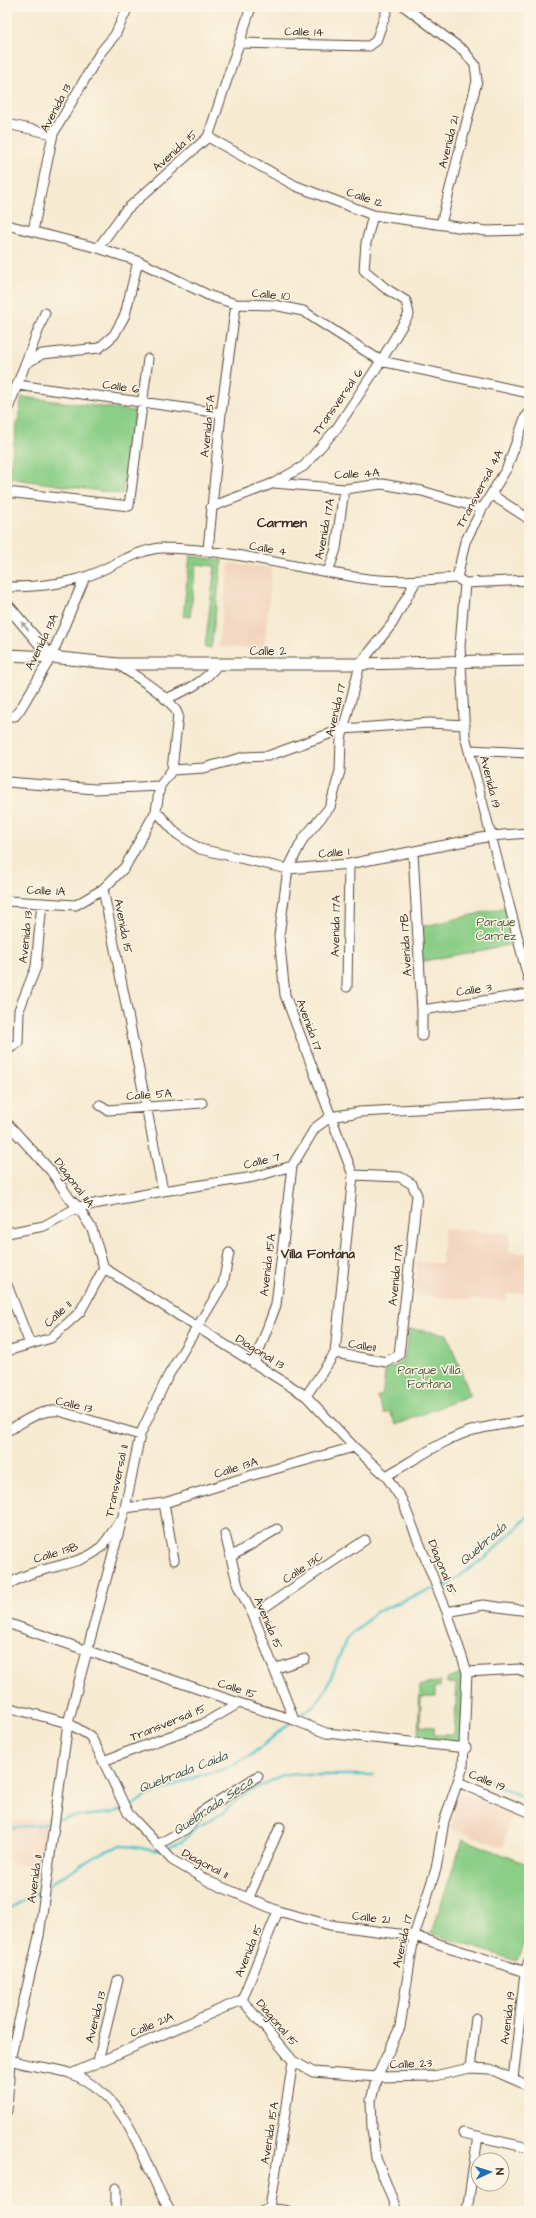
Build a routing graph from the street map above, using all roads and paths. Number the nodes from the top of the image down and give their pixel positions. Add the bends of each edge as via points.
1 (128, 7) edge
2 (251, 7) edge
3 (388, 7) edge
4 (405, 7) edge
5 (239, 43) junction
6 (7, 124) edge
7 (53, 134) junction
8 (208, 137) junction
9 (374, 215) junction
10 (441, 224) junction
11 (7, 225) edge
12 (529, 230) edge
13 (33, 231) junction
14 (98, 248) junction
15 (138, 261) junction
16 (236, 304) junction
17 (45, 313) dead end
18 (148, 359) dead end
19 (382, 361) junction
20 (25, 364) junction
21 (17, 385) junction
22 (529, 393) edge
23 (144, 402) junction
24 (7, 411) edge
25 (221, 413) junction
26 (529, 413) edge
27 (274, 483) junction
28 (344, 489) junction
29 (7, 492) edge
30 (492, 495) junction
31 (211, 507) junction
32 (482, 508) junction
33 (529, 519) edge
34 (208, 550) junction
35 (328, 572) junction
36 (85, 577) junction
37 (529, 580) edge
38 (416, 581) junction
39 (461, 581) junction
40 (7, 587) edge
41 (7, 605) edge
42 (40, 652) junction
43 (7, 654) edge
44 (51, 657) junction
45 (462, 660) junction
46 (529, 660) edge
47 (118, 664) junction
48 (218, 664) junction
49 (360, 664) junction
50 (165, 699) junction
51 (11, 716) edge
52 (465, 725) junction
53 (343, 729) junction
54 (470, 750) junction
55 (529, 753) edge
56 (172, 770) junction
57 (7, 782) edge
58 (160, 786) junction
59 (156, 811) junction
60 (529, 833) edge
61 (491, 836) junction
62 (413, 853) junction
63 (349, 864) junction
64 (288, 869) junction
65 (103, 889) junction
66 (7, 901) edge
67 (42, 903) junction
68 (529, 981) edge
69 (347, 988) dead end
70 (529, 994) edge
71 (422, 1010) junction
72 (422, 1036) dead end
73 (7, 1050) edge
74 (202, 1103) dead end
75 (529, 1103) edge
76 (100, 1105) dead end
77 (146, 1106) junction
78 (330, 1117) junction
79 (7, 1124) edge
80 (292, 1166) junction
81 (353, 1175) junction
82 (163, 1191) junction
83 (78, 1207) junction
84 (7, 1233) edge
85 (228, 1253) dead end
86 (104, 1268) junction
87 (7, 1285) edge
88 (199, 1328) junction
89 (30, 1344) junction
90 (7, 1352) edge
91 (335, 1353) junction
92 (386, 1362) joint
93 (254, 1364) junction
94 (306, 1396) junction
95 (529, 1419) edge
96 (7, 1431) edge
97 (140, 1435) junction
98 (354, 1447) junction
99 (386, 1476) junction
100 (164, 1503) junction
101 (125, 1508) junction
102 (122, 1518) junction
103 (277, 1528) dead end
104 (225, 1534) dead end
105 (365, 1540) dead end
106 (232, 1556) junction
107 (174, 1560) dead end
108 (7, 1586) edge
109 (529, 1611) edge
110 (448, 1612) junction
111 (253, 1616) junction
112 (7, 1623) edge
113 (86, 1650) junction
114 (305, 1659) dead end
115 (274, 1669) junction
116 (467, 1672) junction
117 (529, 1675) edge
118 (239, 1703) junction
119 (7, 1707) edge
120 (294, 1720) junction
121 (68, 1723) junction
122 (466, 1748) junction
123 (103, 1761) junction
124 (258, 1776) dead end
125 (458, 1782) junction
126 (529, 1812) edge
127 (280, 1826) dead end
128 (157, 1845) junction
129 (249, 1897) junction
130 (278, 1911) junction
131 (414, 1936) junction
132 (529, 1961) edge
133 (527, 1973) edge
134 (118, 1980) dead end
135 (242, 2000) junction
136 (476, 2018) dead end
137 (8, 2059) edge
138 (293, 2060) junction
139 (98, 2061) junction
140 (470, 2068) junction
141 (71, 2074) junction
142 (376, 2077) junction
143 (513, 2079) junction
144 (529, 2086) edge
145 (7, 2111) edge
146 (463, 2133) dead end
147 (478, 2136) junction
148 (529, 2148) edge
149 (116, 2188) dead end
150 (266, 2210) edge
151 (116, 2211) edge
152 (170, 2211) edge
153 (288, 2211) edge
154 (397, 2211) edge
155 (467, 2211) edge

1 - 7 street, Avenida 13 via 115,35 100,53
2 - 5 street, Avenida 15
3 - 5 street, Calle 14 via 376,41 369,46
4 - 10 street, Avenida 21 via 464,51 475,65 477,81
5 - 8 street, Avenida 15
6 - 7 street
7 - 13 street, Avenida 13
8 - 9 street, Calle 12 via 296,186
8 - 14 street, Avenida 15 via 125,211
9 - 10 street, Calle 12
9 - 19 street via 366,243 364,270 385,288 406,301 409,314
10 - 12 street, Calle 12 via 486,231
11 - 13 street, Calle 10
13 - 14 street, Calle 10
14 - 15 street, Calle 10
15 - 16 street, Calle 10 via 210,296
15 - 20 street via 125,315 114,335 99,348 42,354
16 - 19 street, Calle 10 via 274,305 303,311
16 - 25 street, Avenida 15A
17 - 20 street
18 - 23 street
19 - 22 street, Calle 10
19 - 27 street, Transversal 6 via 337,428 304,466
20 - 21 street
21 - 23 street, Calle 6
21 - 24 street
23 - 25 street, Calle 6
23 - 29 street via 129,506
25 - 31 street, Avenida 15A
26 - 30 street, Transversal 4A via 507,468
27 - 28 street, Calle 4A
27 - 31 street, Calle 4A
28 - 32 street, Calle 4A via 382,484 422,491
28 - 35 street, Avenida 17A via 336,549
30 - 32 street, Transversal 4A
30 - 33 street
31 - 34 street, Avenida 15A
32 - 39 street, Transversal 4A via 465,542
34 - 35 street, Calle 4
34 - 36 street, Calle 4 via 161,548 130,557
35 - 38 street, Calle 4 via 362,578
36 - 40 street, Calle 4 via 56,584
36 - 44 street, Avenida 13A
37 - 39 street, Calle 4
38 - 39 street, Calle 4
38 - 49 street via 392,624
39 - 45 street, Avenida 19
42 -> 41 street
42 - 43 street
42 - 44 street
44 - 47 street, Calle 2
44 - 51 street, Avenida 13A
45 - 46 street, Calle 2
45 - 49 street, Calle 2
45 - 52 street, Avenida 19
47 - 48 street, Calle 2
47 - 50 street
48 - 49 street, Calle 2
48 - 50 street via 210,675 200,682
49 - 53 street, Avenida 17
50 - 56 street via 176,709 178,715
52 - 53 street via 429,723
52 - 54 street, Avenida 19 via 465,736
53 - 56 street via 268,756 244,757 204,768
53 - 64 street, Avenida 17 via 340,772 330,807 303,839
54 - 55 street
54 - 61 street, Avenida 19
56 - 58 street, Avenida 15
57 - 58 street via 95,789
58 - 59 street, Avenida 15
59 - 64 street, Calle 1 via 178,834 200,849
59 - 65 street, Avenida 15 via 125,867
60 - 61 street, Calle 1
61 - 62 street, Calle 1
61 - 68 street, Avenida 19
62 - 63 street, Calle 1
62 - 71 street, Avenida 17B
63 - 64 street, Calle 1
63 - 69 street, Avenida 17A
64 - 78 street, Avenida 17 via 279,936 285,995
65 - 67 street, Calle 1A via 76,905
65 - 77 street, Avenida 15
66 - 67 street, Calle 1A
67 - 73 street, Avenida 13 via 36,968 20,1010 18,1044
70 - 71 street, Calle 3
71 - 72 street, Avenida 17B
74 - 77 street, Calle 5A
75 - 78 street, Calle 7 via 360,1112
76 - 77 street, Calle 5A via 108,1110
77 - 82 street, Avenida 15
78 - 80 street, Calle 7 via 315,1128
78 - 81 street, Avenida 17
79 - 83 street, Diagonal 11A via 51,1171
80 - 82 street, Calle 7 via 254,1177
80 - 93 street, Avenida 15A via 276,1305
81 - 91 street, Avenida 17
81 - 92 street, Avenida 17A via 400,1177 412,1184 417,1195 399,1355
82 - 83 street, Calle 7
83 - 84 street, Calle 7 via 44,1226
83 - 86 street, Diagonal 11A via 92,1229
85 - 88 street via 223,1284
86 - 88 street, Diagonal 13
86 - 89 street, Calle 11 via 80,1312 51,1338
87 - 89 street
88 - 93 street, Diagonal 13
88 - 97 street, Transversal 11 via 168,1376
89 - 90 street, Calle 11
91 - 92 street, Calle11
91 - 94 street, Avenida 17
93 - 94 street, Diagonal 13
94 - 98 street, Diagonal 13
95 - 99 street via 474,1430 456,1437
96 - 97 street, Calle 13 via 41,1412 50,1410
97 - 101 street, Transversal 11
98 - 99 street, Diagonal 13
98 - 100 street, Calle 13A
99 - 110 street, Diagonal 15 via 402,1500
100 - 101 street, Calle 13A
100 - 107 street
101 - 102 street, Transversal 11
102 - 108 street, Calle 13B via 100,1548 90,1554 21,1576
102 - 113 street, Transversal 11
103 - 106 street
104 - 106 street, Avenida 15
105 - 111 street, Calle 13C
106 - 111 street, Avenida 15 via 238,1586
109 - 110 street via 483,1605
110 - 116 street, Diagonal 15
111 - 115 street, Avenida 15
112 - 113 street, Calle 15
113 - 118 street, Calle 15
113 - 121 street, Avenida 11
114 - 115 street
115 - 120 street, Avenida 15
116 - 117 street via 519,1669
116 - 122 street, Avenida 17
118 - 120 street, Calle 15
118 - 123 street, Transversal 15 via 203,1724
119 - 121 street, Diagonal 11
120 - 122 street, Calle 15 via 326,1732
121 - 123 street, Diagonal 11 via 90,1736
121 - 137 street, Avenida 11 via 38,1936
122 - 125 street, Avenida 17
123 - 128 street, Diagonal 11 via 128,1813
124 - 128 street via 201,1812 186,1829
125 - 126 street, Calle 19
125 - 131 street, Avenida 17 via 444,1821 436,1869
127 - 129 street
128 - 129 street, Diagonal 11 via 172,1860 210,1882
129 - 130 street, Diagonal 11
130 - 131 street, Calle 21 via 330,1925
130 - 135 street, Avenida 15
131 - 133 street, Calle 21
131 - 142 street, Avenida 17 via 400,2027
132 - 133 street, Avenida 19
133 - 143 street, Avenida 19
134 - 139 street, Avenida 13
135 - 138 street, Diagonal 15
135 - 139 street, Calle 21A
136 - 140 street
137 - 141 street
137 - 145 street, Avenida 11
138 - 142 street, Calle 23 via 313,2072
138 - 150 street, Avenida 15A
139 - 141 street, Calle 21A
140 - 142 street, Calle 23 via 434,2076
140 - 143 street, Calle 23 via 490,2069
141 - 152 street via 96,2086 117,2108 136,2138
142 - 154 street, Avenida 17 via 371,2100 376,2158
143 - 144 street, Calle 23
146 - 147 street
147 - 148 street
147 - 155 street
149 - 151 street
150 - 153 street

